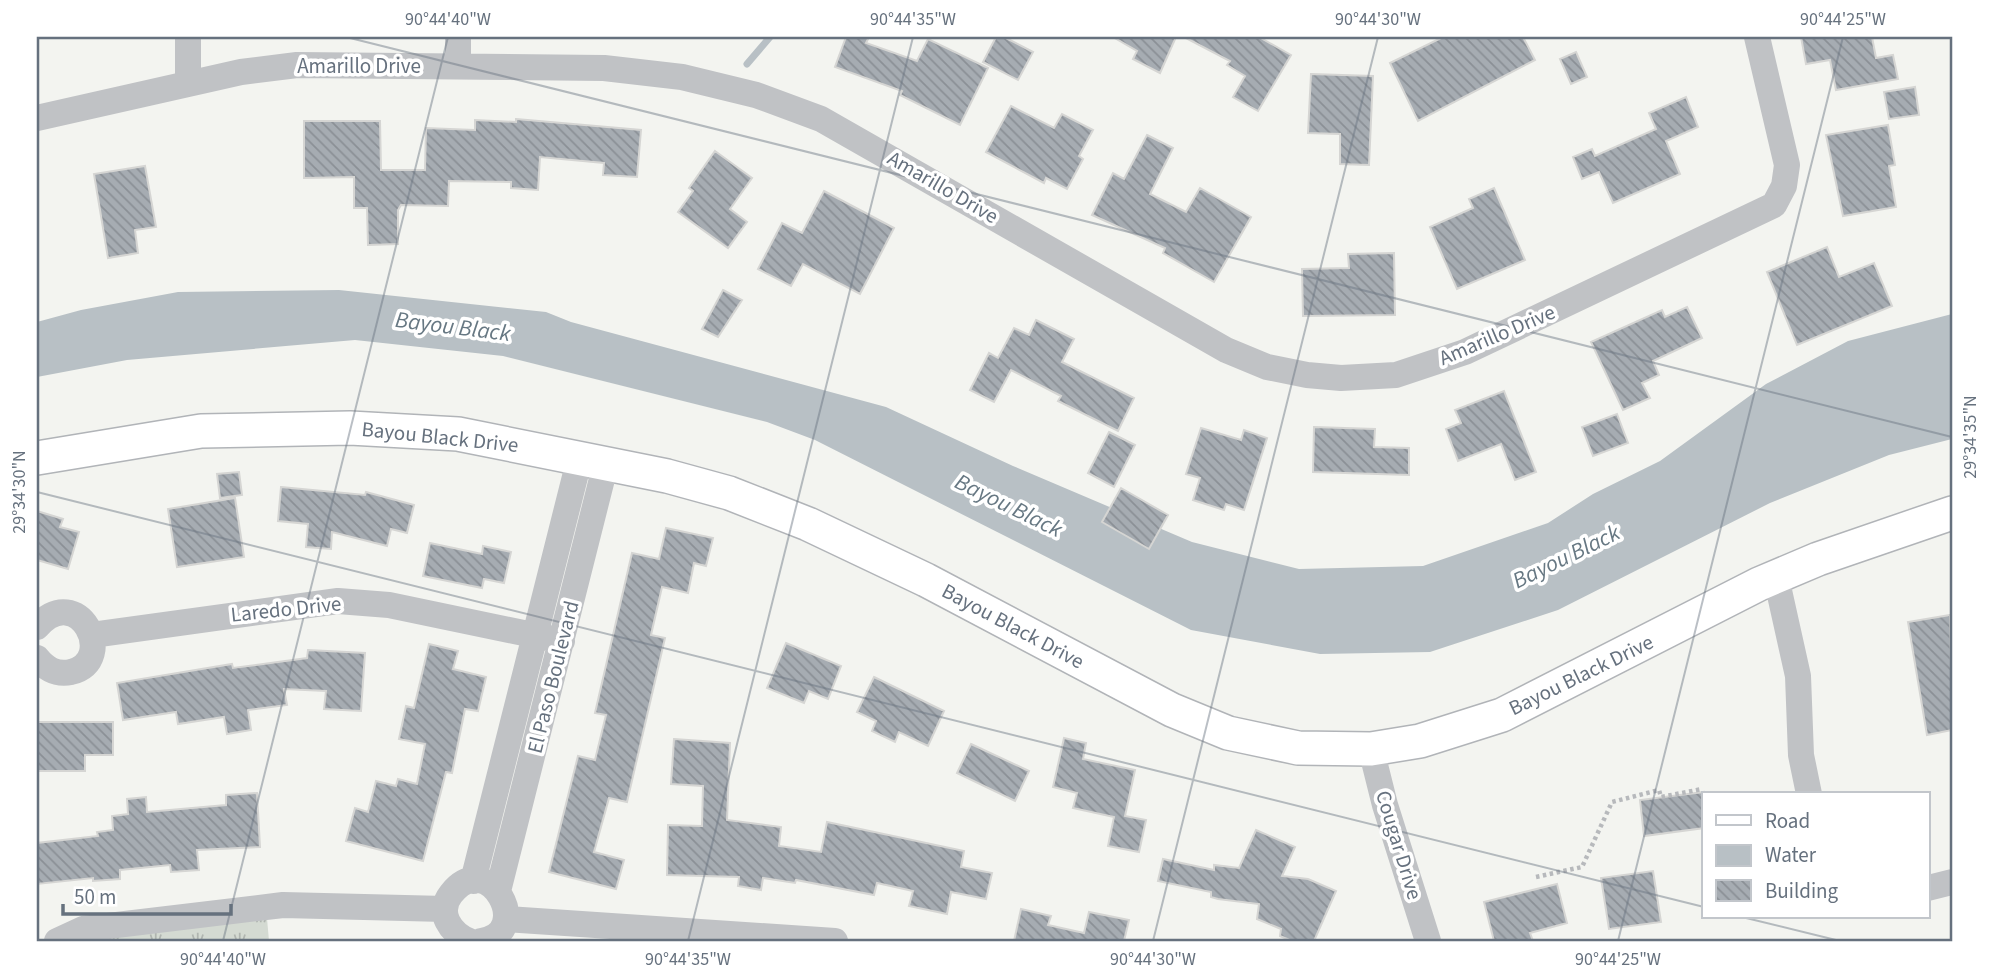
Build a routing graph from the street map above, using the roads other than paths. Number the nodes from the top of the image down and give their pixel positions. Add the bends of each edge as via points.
1 (188, 37) edge
2 (458, 37) edge
3 (1757, 37) edge
4 (458, 66) junction
5 (188, 84) junction
6 (37, 118) edge
7 (37, 458) edge
8 (593, 460) junction
9 (1952, 513) edge
10 (1776, 577) junction
11 (37, 627) edge
12 (92, 635) junction
13 (535, 635) junction
14 (562, 641) junction
15 (37, 658) edge
16 (517, 705) junction
17 (545, 710) junction
18 (1371, 749) junction
19 (1810, 792) edge
20 (473, 881) junction
21 (1952, 882) edge
22 (1930, 888) edge
23 (498, 891) junction
24 (445, 909) junction
25 (506, 919) junction
26 (762, 938) edge
27 (57, 941) edge
28 (469, 941) edge
29 (481, 941) edge
30 (835, 941) edge
31 (1428, 941) edge

1 - 5 street
2 - 4 street
3 - 4 street, Amarillo Drive via 1787,165 1784,186 1774,205 1465,352 1396,375 1341,378 1267,367 1226,350 880,150 782,104 682,77 604,68
4 - 5 street, Amarillo Drive via 297,65
5 - 6 street, Amarillo Drive
7 - 8 main road, Bayou Black Drive via 201,431 350,428 458,434
8 - 13 street, El Paso Boulevard
8 - 14 street, El Paso Boulevard
8 - 18 main road, Bayou Black Drive via 729,493 808,524 926,580 1172,710 1228,733 1298,748
9 - 10 main road, Bayou Black Drive
10 - 18 main road, Bayou Black Drive via 1502,715 1420,741
10 - 19 street via 1798,676 1801,755
11 - 12 street via 45,617 59,612 74,614 86,622
12 - 13 street, Laredo Drive via 338,601 388,605
12 - 15 street via 89,657 74,671 59,673 45,668
13 - 14 street, Laredo Drive
13 - 16 street, El Paso Boulevard
14 - 17 street, El Paso Boulevard
16 - 17 street
16 - 20 street, El Paso Boulevard
17 - 23 street, El Paso Boulevard
18 - 31 street, Cougar Drive
20 - 23 street
20 - 24 street via 454,890
21 - 22 street
23 - 25 street via 506,904
24 - 27 street via 283,905 83,929
24 - 28 street via 448,924 457,936
25 - 26 street
25 - 29 street via 499,932
26 - 30 street

